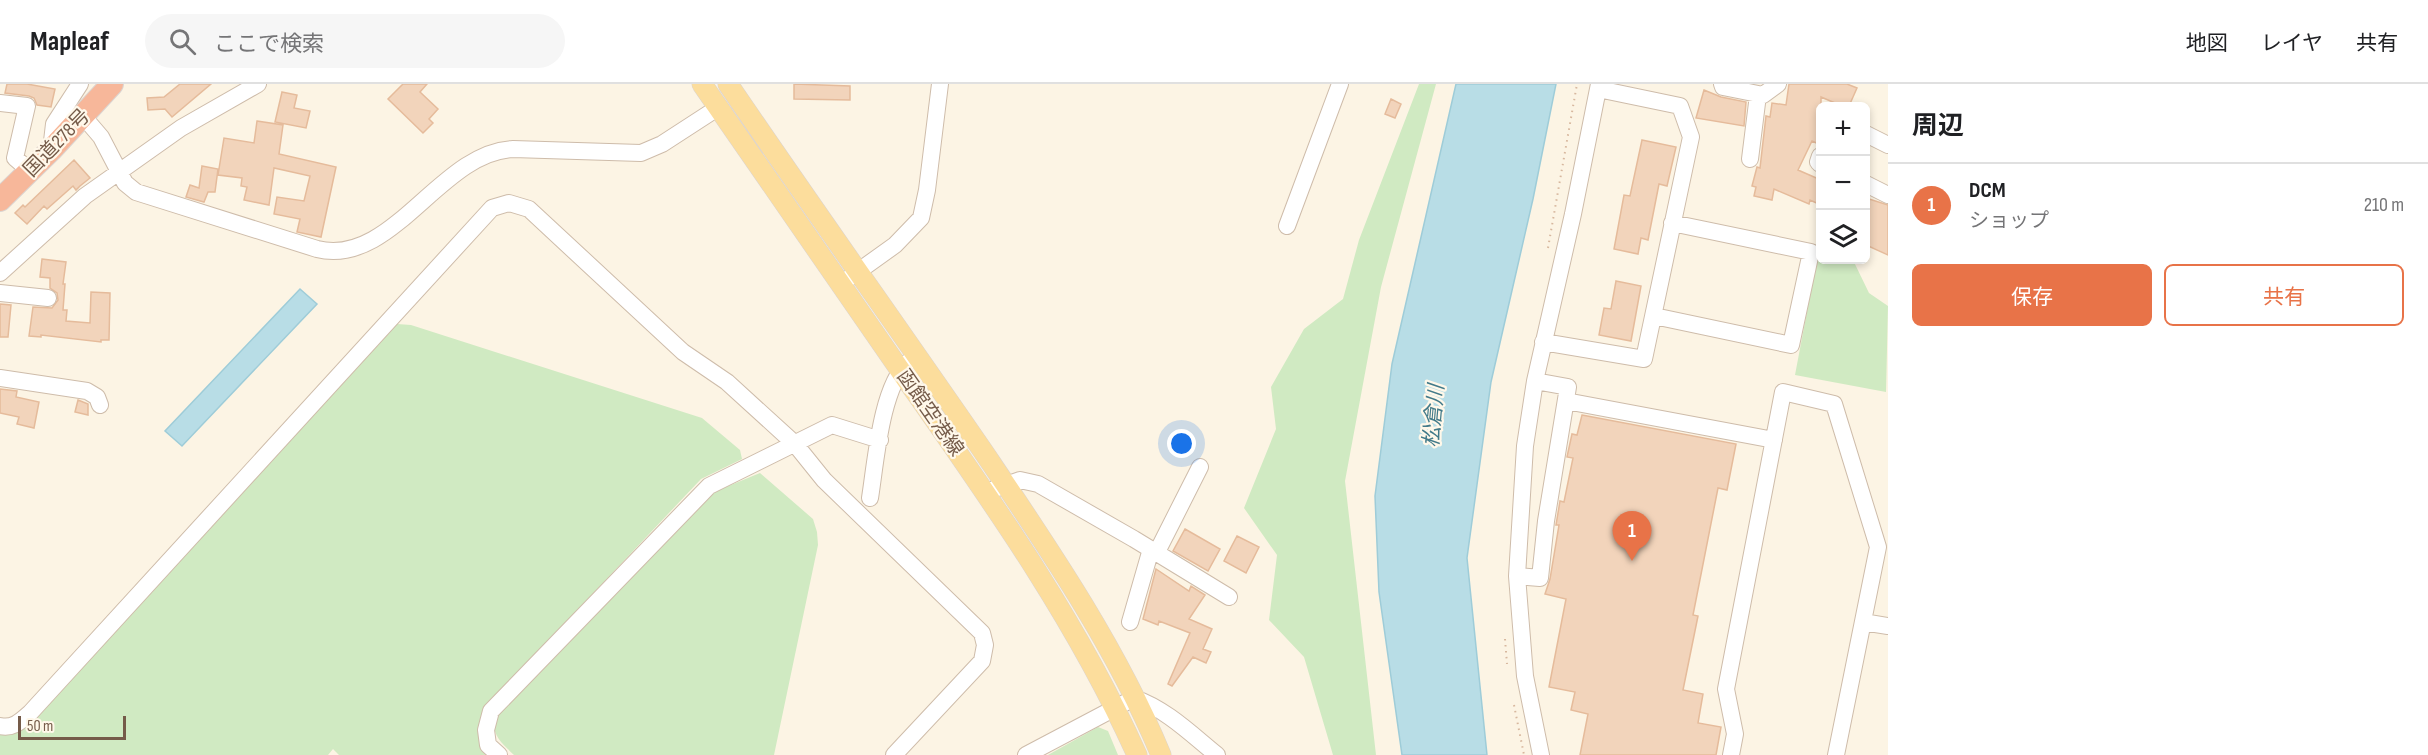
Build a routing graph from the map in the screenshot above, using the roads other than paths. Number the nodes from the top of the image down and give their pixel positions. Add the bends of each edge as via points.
1 (80, 84) edge
2 (112, 84) edge
3 (258, 84) edge
4 (940, 84) edge
5 (1340, 84) edge
6 (1722, 84) edge
7 (1778, 84) edge
8 (730, 85) edge
9 (1598, 86) edge
10 (1758, 94) junction
11 (711, 96) edge
12 (0, 103) edge
13 (84, 116) junction
14 (1870, 136) edge
15 (1888, 145) edge
16 (51, 150) junction
17 (1750, 159) dead end
18 (30, 171) junction
19 (118, 173) junction
20 (1870, 186) edge
21 (1888, 195) edge
22 (0, 200) edge
23 (1672, 223) junction
24 (1287, 225) dead end
25 (858, 272) junction
26 (0, 273) edge
27 (840, 284) junction
28 (0, 293) edge
29 (48, 298) dead end
30 (1654, 316) junction
31 (1544, 342) junction
32 (915, 355) junction
33 (900, 370) junction
34 (0, 378) edge
35 (1535, 381) junction
36 (1566, 401) junction
37 (100, 405) dead end
38 (880, 440) junction
39 (1774, 440) junction
40 (795, 444) junction
41 (1200, 467) dead end
42 (1005, 484) junction
43 (986, 492) junction
44 (870, 498) dead end
45 (1154, 551) junction
46 (1517, 576) junction
47 (1229, 597) dead end
48 (1130, 622) dead end
49 (1863, 622) junction
50 (1888, 626) edge
51 (1134, 698) junction
52 (1116, 707) junction
53 (0, 726) edge
54 (499, 755) edge
55 (894, 755) edge
56 (1026, 755) edge
57 (1137, 755) edge
58 (1161, 755) edge
59 (1217, 755) edge
60 (1541, 755) edge
61 (1731, 755) edge
62 (1836, 755) edge

1 - 16 street via 54,124
2 - 13 highway, 国道278号
3 - 19 street via 181,128
4 - 25 street via 921,218 896,245
5 - 24 street
6 - 10 street
7 - 10 street via 1762,96
8 - 11 street
8 - 25 main road, 函館空港線
9 - 23 street via 1680,106 1691,137
9 - 31 street
10 - 17 street
11 - 19 street via 662,144 641,153 492,151 369,243 346,251 327,252 136,192
11 - 27 main road, 函館空港線
12 - 18 street via 27,106 15,158
13 - 16 highway, 国道278号
13 - 19 street via 101,137
14 - 15 street
16 - 18 highway, 国道278号
18 - 22 highway, 国道278号
19 - 26 street via 85,196
20 - 21 street
23 - 30 street
23 - 30 street via 1810,252 1791,345
25 - 27 street
25 - 32 main road, 函館空港線
27 - 33 main road, 函館空港線
28 - 29 street
30 - 31 street via 1644,359
31 - 35 street
32 - 33 street
32 - 42 main road, 函館空港線
33 - 38 street via 888,395
33 - 43 main road, 函館空港線
34 - 37 street via 87,391 97,397
35 - 36 street via 1568,387
35 - 46 street via 1525,446
36 - 39 street
36 - 46 street via 1540,578
38 - 40 street via 832,425
38 - 44 street
39 - 49 street via 1783,392 1834,404 1878,547
39 - 61 street via 1726,689 1735,734
40 - 53 street via 727,382 683,352 529,209 509,203 492,208 30,712 19,723
40 - 54 street via 709,486 491,711 486,730 488,745
40 - 55 street via 824,480 982,633 982,661
41 - 45 street
42 - 43 street
42 - 45 street via 1020,480 1038,484
42 - 51 main road, 函館空港線 via 1072,587
43 - 52 main road, 函館空港線 via 1061,610
45 - 47 street
45 - 48 street
46 - 60 street via 1525,676
49 - 50 street
49 - 62 street
51 - 52 street
51 - 58 main road, 函館空港線
51 - 59 street via 1166,714
52 - 56 street
52 - 57 main road, 函館空港線

